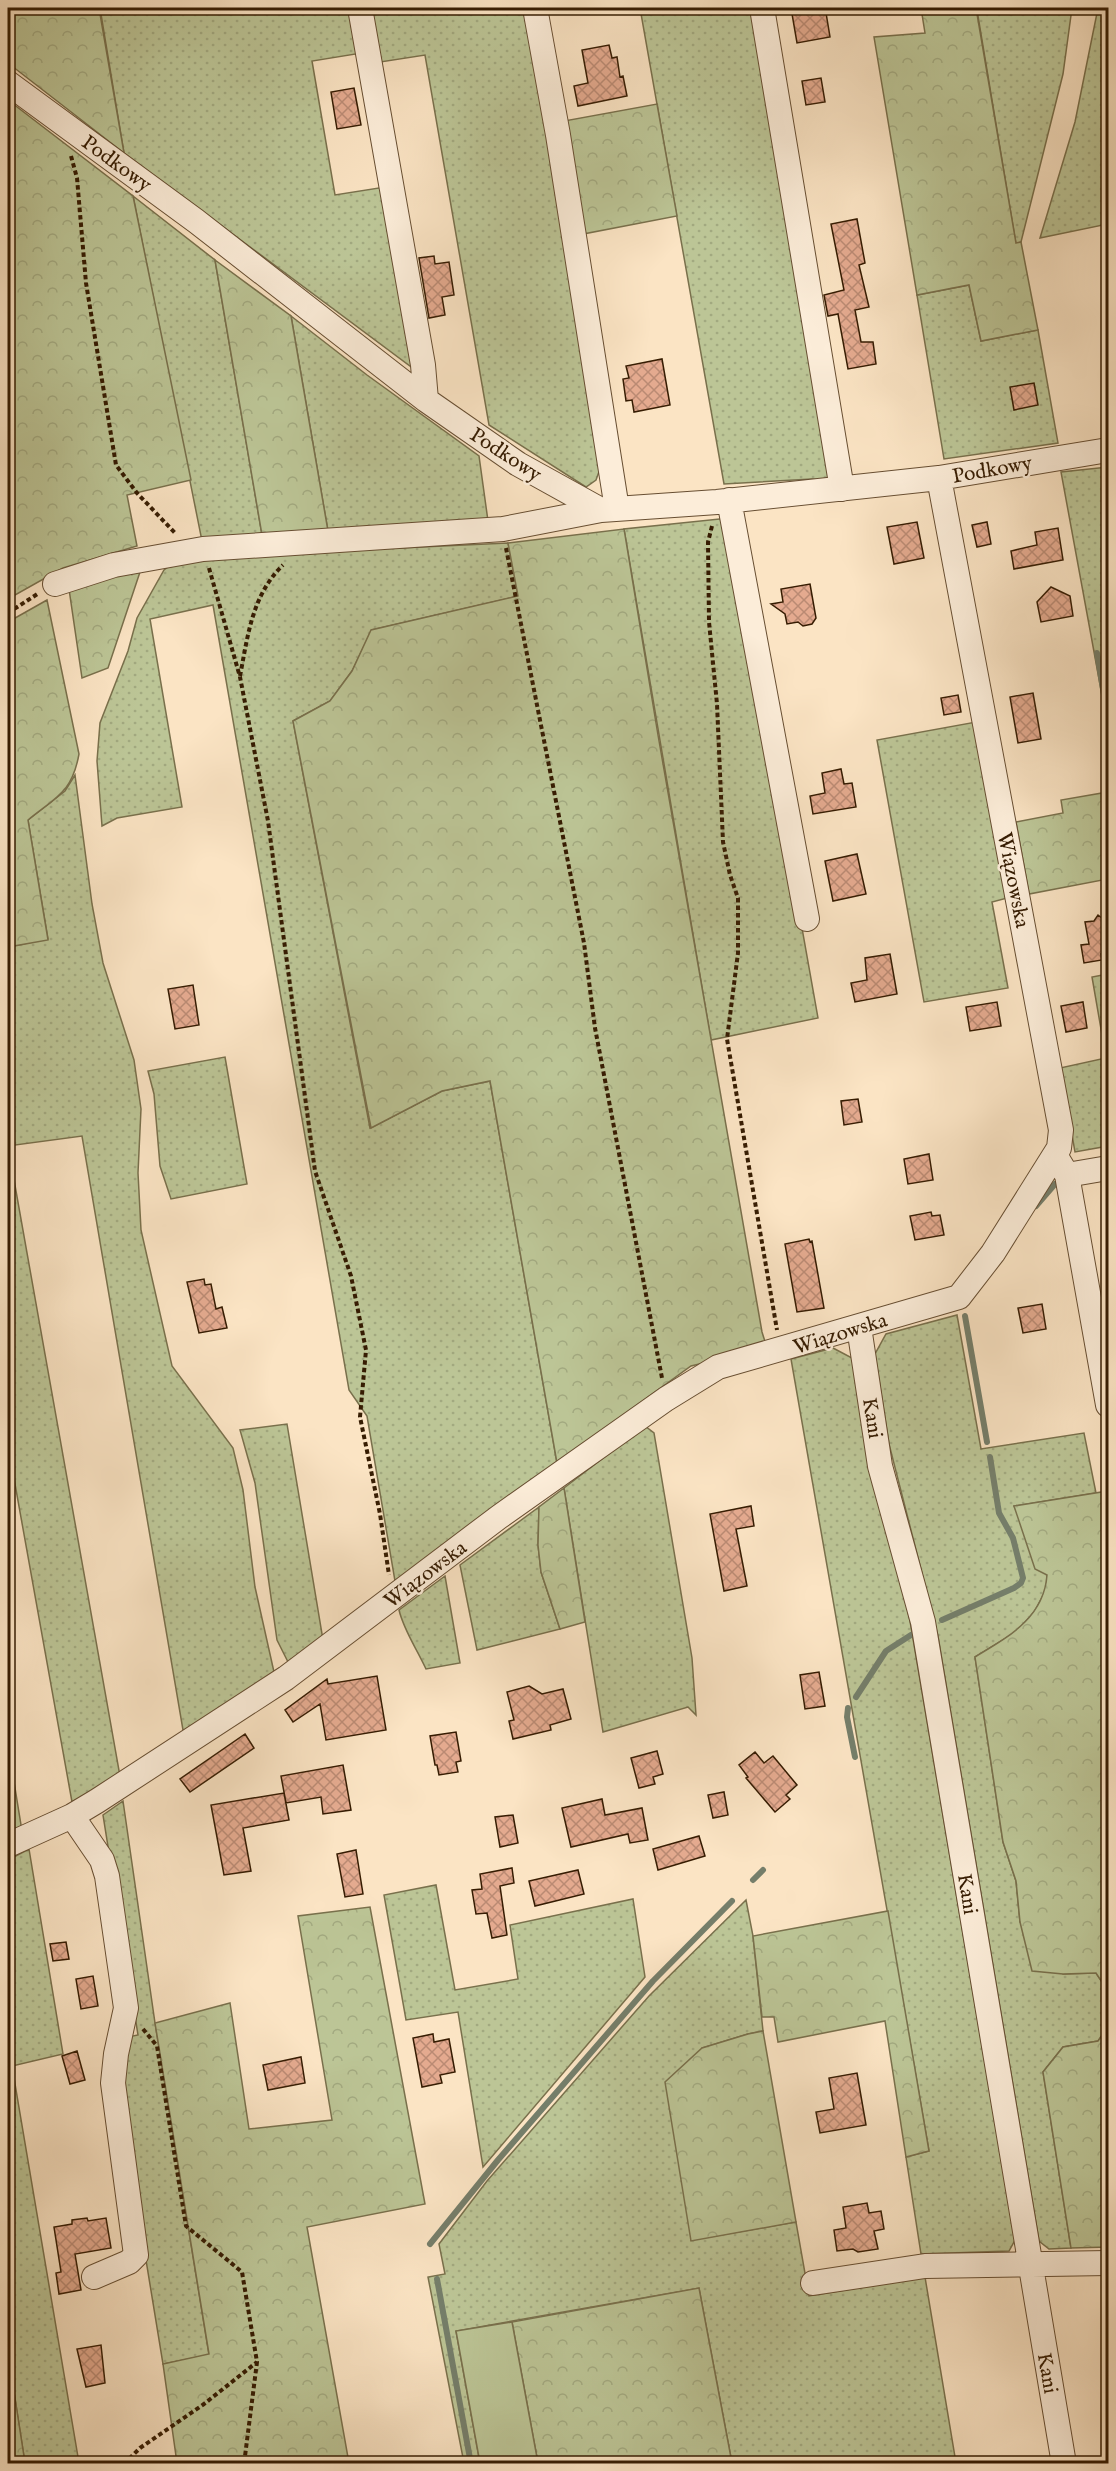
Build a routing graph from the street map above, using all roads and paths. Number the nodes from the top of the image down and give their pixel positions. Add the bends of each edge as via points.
1 (360, 8) edge
2 (536, 8) edge
3 (762, 8) edge
4 (8, 84) edge
5 (61, 123) junction
6 (426, 400) junction
7 (1108, 450) edge
8 (939, 478) junction
9 (842, 489) junction
10 (723, 501) junction
11 (609, 510) junction
12 (503, 529) junction
13 (307, 542) junction
14 (203, 549) junction
15 (55, 584) joint
16 (8, 613) edge
17 (240, 677) junction
18 (807, 919) dead end
19 (1061, 1165) junction
20 (1108, 1168) edge
21 (777, 1327) dead end
22 (859, 1327) junction
23 (666, 1399) junction
24 (1108, 1404) edge
25 (393, 1599) junction
26 (72, 1816) junction
27 (8, 1845) edge
28 (126, 2008) junction
29 (1108, 2263) edge
30 (1029, 2264) junction
31 (94, 2277) dead end
32 (813, 2283) dead end
33 (257, 2362) junction
34 (124, 2463) edge
35 (244, 2463) edge
36 (1064, 2463) edge

1 - 6 street
2 - 11 street via 560,147
3 - 9 street
4 - 5 street, Podkowy
5 - 6 street, Podkowy via 196,221
5 - 14 path via 77,178 86,284 116,465 136,493 176,534
6 - 11 street, Podkowy via 518,464
7 - 8 street, Podkowy
8 - 9 street, Podkowy
8 - 19 street, Wiązowska via 1061,1130
9 - 10 street, Podkowy
10 - 11 street, Podkowy
10 - 18 street
10 - 21 path via 708,542 723,842 738,898 738,953 727,1039
11 - 12 street
12 - 13 street
12 - 23 path via 584,943 595,1028
13 - 14 street
13 - 17 path via 270,578 251,615
14 - 15 street via 114,565
14 - 17 path
15 - 16 path
17 - 25 path via 268,822 315,1170 351,1276 366,1350 360,1417
19 - 20 street
19 - 22 street, Wiązowska via 959,1297
19 - 24 street
22 - 23 street, Wiązowska via 718,1367
22 - 30 street, Kani via 880,1466 923,1622
23 - 25 street, Wiązowska via 499,1517
25 - 26 street, Wiązowska via 286,1678
26 - 27 street, Wiązowska
26 - 28 street via 102,1860 107,1876
28 - 31 street via 113,2083 136,2256
28 - 33 path via 157,2046 186,2226 242,2272
29 - 30 street
30 - 32 street via 925,2266
30 - 36 street, Kani
33 - 34 path
33 - 35 path

